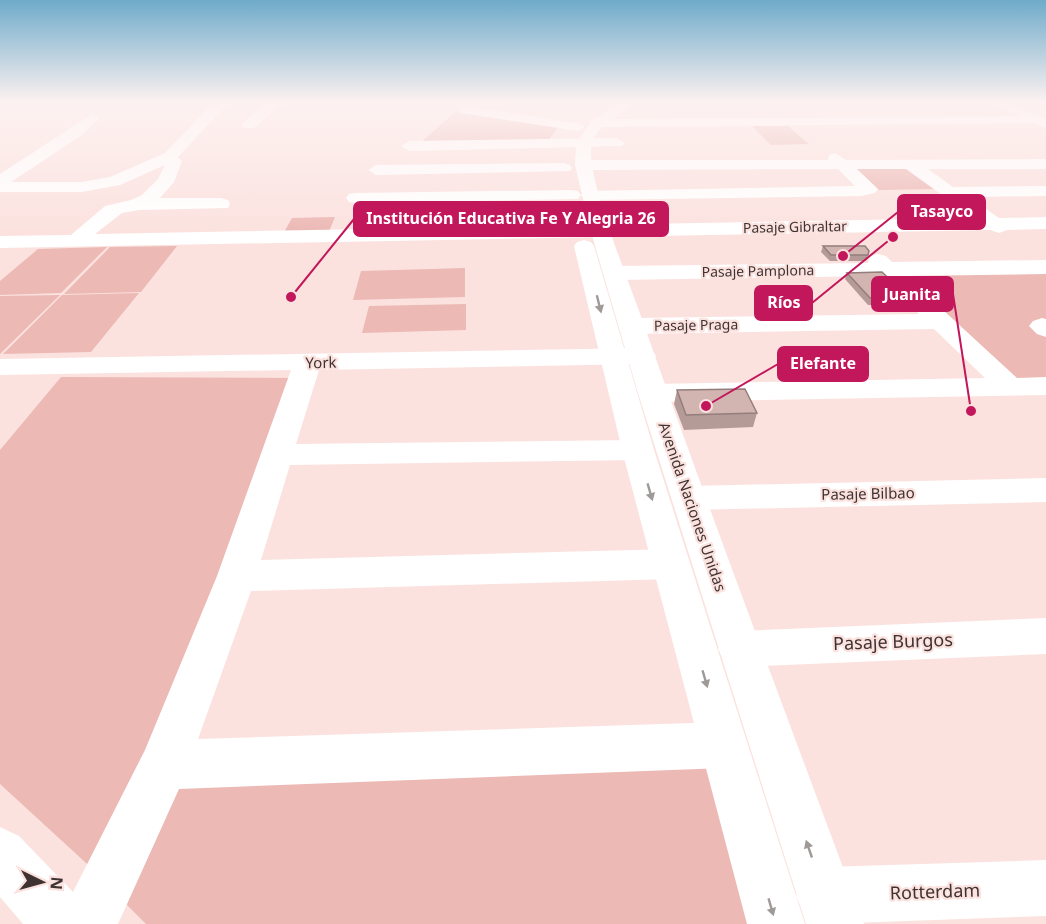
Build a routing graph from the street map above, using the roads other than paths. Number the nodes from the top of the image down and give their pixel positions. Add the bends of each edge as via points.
1 (55, 146) edge
2 (180, 146) edge
3 (534, 146) edge
4 (571, 146) edge
5 (594, 146) edge
6 (619, 146) edge
7 (642, 146) edge
8 (833, 146) edge
9 (761, 148) dead end
10 (166, 159) junction
11 (776, 163) junction
12 (842, 164) junction
13 (1046, 164) edge
14 (911, 165) junction
15 (0, 181) edge
16 (0, 187) edge
17 (1046, 191) edge
18 (808, 192) junction
19 (950, 192) junction
20 (92, 206) dead end
21 (129, 206) junction
22 (347, 207) junction
23 (285, 220) dead end
24 (1046, 223) edge
25 (995, 224) junction
26 (843, 226) junction
27 (591, 232) junction
28 (329, 237) junction
29 (273, 238) junction
30 (194, 239) junction
31 (76, 241) junction
32 (0, 242) edge
33 (1046, 257) edge
34 (1046, 267) edge
35 (887, 270) junction
36 (614, 273) junction
37 (940, 321) junction
38 (629, 346) junction
39 (307, 363) junction
40 (0, 367) edge
41 (1009, 386) junction
42 (1046, 386) edge
43 (653, 393) junction
44 (638, 450) junction
45 (277, 455) junction
46 (1046, 490) edge
47 (690, 498) junction
48 (671, 564) junction
49 (237, 576) junction
50 (1046, 636) edge
51 (740, 649) junction
52 (724, 745) junction
53 (164, 765) junction
54 (0, 855) edge
55 (1046, 888) edge
56 (830, 910) edge
57 (62, 924) edge
58 (88, 924) edge
59 (776, 924) edge

1 - 15 street
2 - 10 street
3 - 22 street via 378,162 364,193
4 - 22 street
5 - 27 street, Avenida Naciones Unidas
6 - 18 street
7 - 11 street
8 - 12 street
9 - 11 street
10 - 16 street via 100,184
10 - 21 street via 174,161 168,179 156,192
11 - 12 street
12 - 14 street
12 - 18 street via 869,189
13 - 14 street
14 - 19 street
17 - 19 street
18 - 26 street
19 - 25 street
20 - 21 street
21 - 30 street via 221,204
21 - 31 street via 111,211
22 - 28 street
23 - 29 street
24 - 25 street, Pasaje Gibraltar
25 - 26 street, Pasaje Gibraltar
25 - 33 street
26 - 27 street, Pasaje Gibraltar
26 - 35 street
27 - 28 street, Pasaje Gibraltar
27 - 36 street, Avenida Naciones Unidas
27 -> 38 street, Avenida Naciones Unidas
28 - 29 street, Pasaje Gibraltar
29 - 30 street, Pasaje Gibraltar
30 - 31 street, Pasaje Gibraltar
31 - 32 street, Pasaje Gibraltar
34 - 35 street, Pasaje Pamplona
35 - 36 street, Pasaje Pamplona
35 - 37 street
36 - 38 street, Avenida Naciones Unidas
37 - 38 street, Pasaje Praga
37 - 41 street
38 - 39 street, York
38 - 43 street, Avenida Naciones Unidas
38 - 44 street, Avenida Naciones Unidas
39 - 40 street, York
39 - 45 street
41 - 42 street
41 - 43 street
43 - 47 street, Avenida Naciones Unidas
44 - 45 street
44 -> 48 street, Avenida Naciones Unidas
45 - 49 street
46 - 47 street, Pasaje Bilbao
47 - 51 street, Avenida Naciones Unidas
48 - 49 street
48 -> 52 street, Avenida Naciones Unidas
49 - 53 street
50 - 51 street, Pasaje Burgos
56 -> 51 street, Avenida Naciones Unidas
52 - 53 street
52 -> 59 street, Avenida Naciones Unidas
53 - 58 street
54 - 57 street
55 - 56 street, Rotterdam

